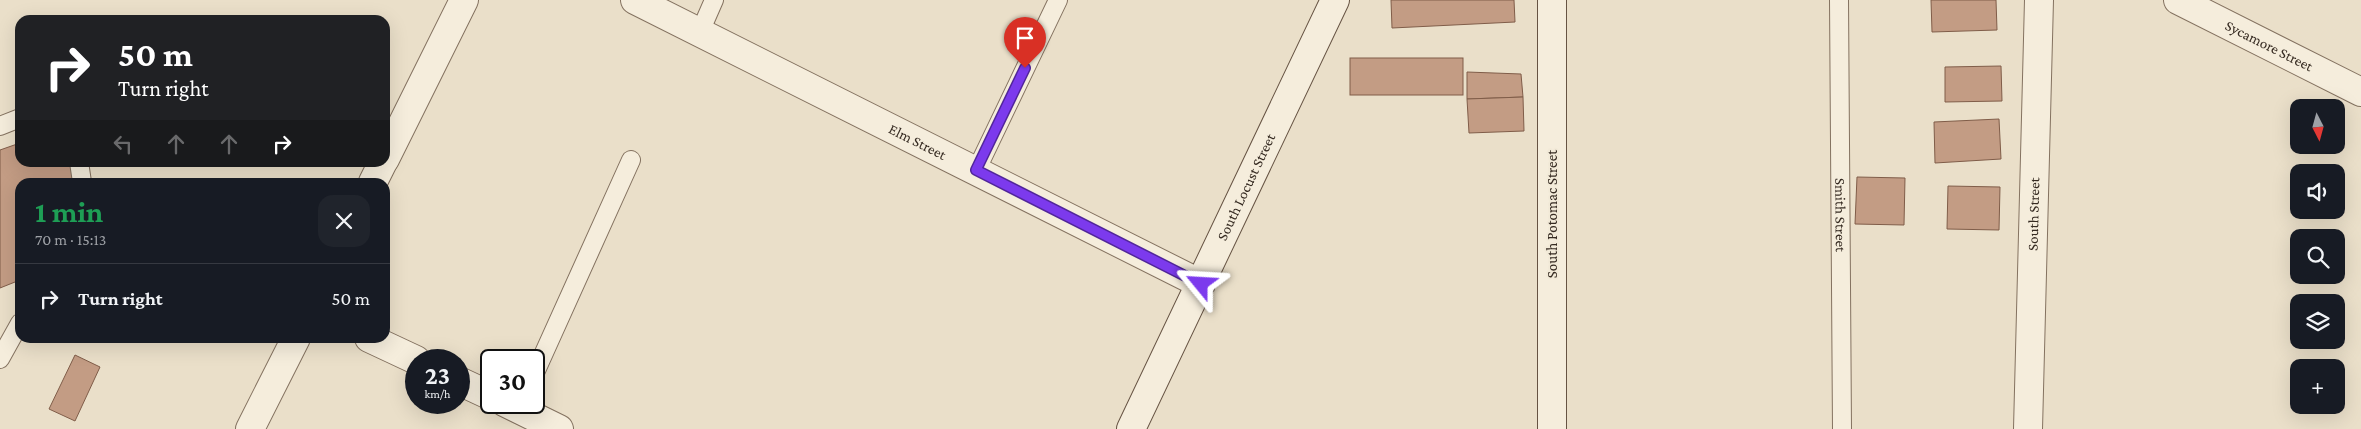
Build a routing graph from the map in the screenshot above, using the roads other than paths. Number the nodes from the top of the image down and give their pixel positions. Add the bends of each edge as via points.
1 (464, 0) edge
2 (635, 0) edge
3 (714, 0) edge
4 (1058, 0) edge
5 (1335, 0) edge
6 (1552, 0) edge
7 (1839, 0) edge
8 (2039, 0) edge
9 (2178, 0) edge
10 (700, 32) junction
11 (2361, 92) edge
12 (15, 120) edge
13 (0, 126) edge
14 (390, 149) edge
15 (631, 160) dead end
16 (976, 170) junction
17 (1201, 284) junction
18 (15, 332) edge
19 (293, 343) edge
20 (380, 343) edge
21 (545, 351) edge
22 (405, 355) edge
23 (0, 359) edge
24 (531, 414) edge
25 (250, 429) edge
26 (559, 429) edge
27 (1131, 429) edge
28 (1552, 429) edge
29 (1842, 429) edge
30 (2028, 429) edge

1 - 14 street
2 - 10 street, Elm Street
3 - 10 lane
4 - 16 lane
5 - 17 street, South Locust Street
6 - 28 street, South Potomac Street
7 - 29 lane, Smith Street
8 - 30 street, South Street
9 - 11 street, Sycamore Street
10 - 16 street, Elm Street
12 - 13 lane
15 - 21 lane
16 - 17 street, Elm Street
17 - 27 street, South Locust Street
18 - 23 lane
19 - 25 street
20 - 22 street
24 - 26 street

